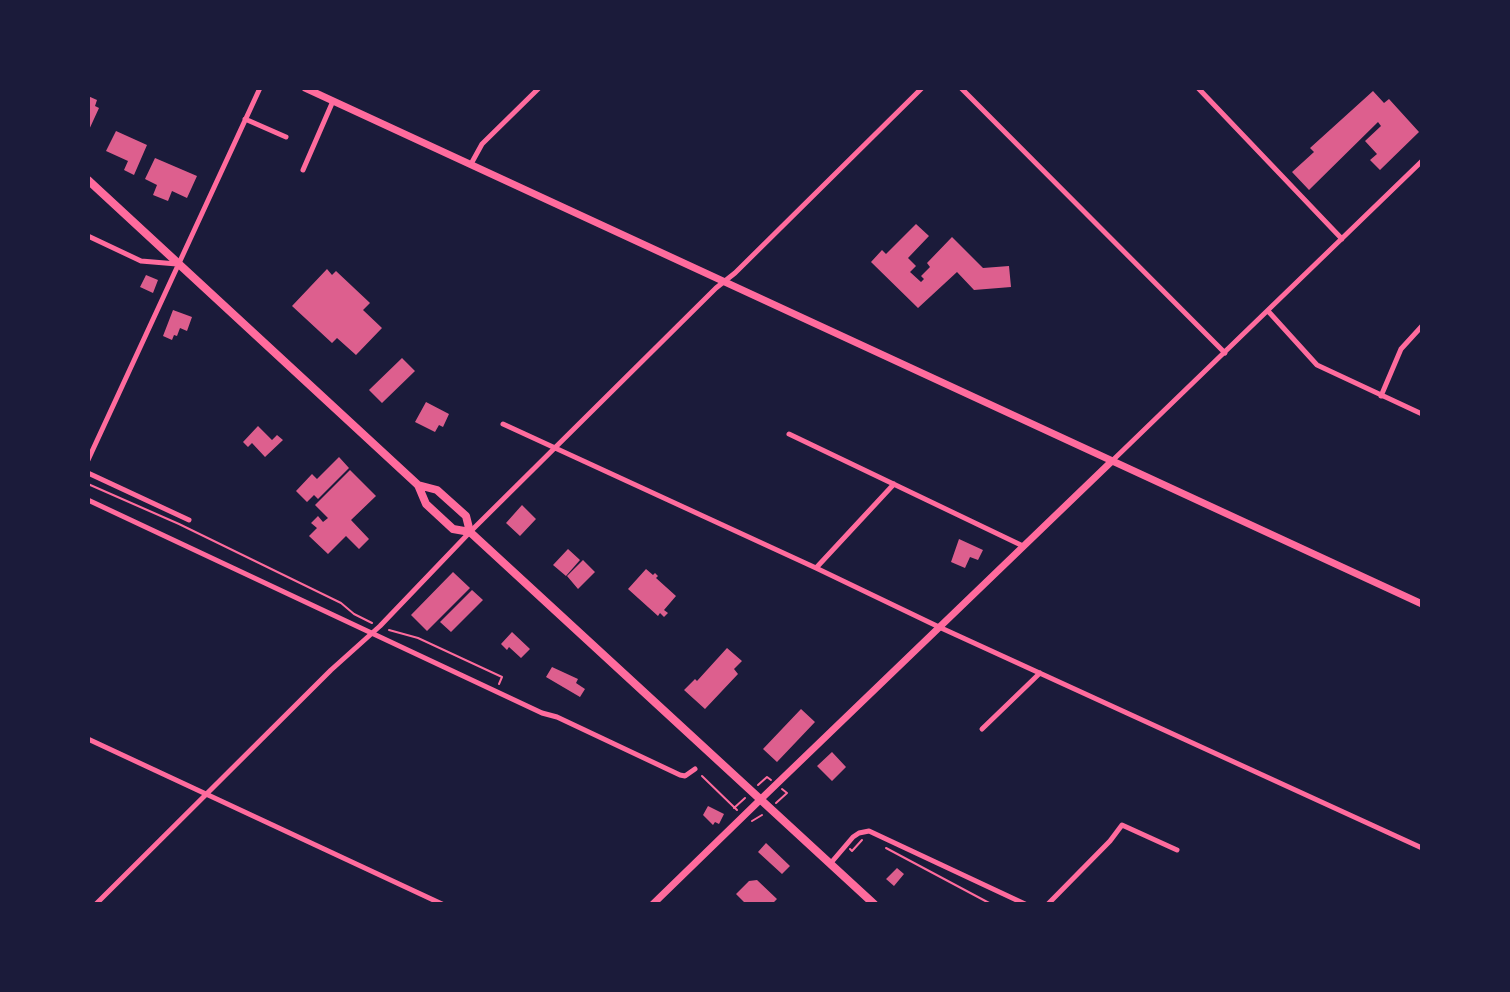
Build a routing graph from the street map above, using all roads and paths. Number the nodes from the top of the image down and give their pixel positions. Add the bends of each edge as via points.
1 (260, 88) edge
2 (305, 88) edge
3 (539, 88) edge
4 (922, 88) edge
5 (961, 88) edge
6 (1198, 88) edge
7 (333, 101) junction
8 (245, 119) junction
9 (286, 137) dead end
10 (1422, 161) edge
11 (471, 165) junction
12 (303, 170) dead end
13 (88, 180) edge
14 (88, 236) edge
15 (1342, 239) junction
16 (178, 264) junction
17 (724, 281) junction
18 (1268, 311) junction
19 (1422, 326) edge
20 (1225, 353) junction
21 (1381, 396) junction
22 (1422, 414) edge
23 (503, 424) dead end
24 (789, 434) dead end
25 (555, 448) junction
26 (88, 460) edge
27 (1112, 461) junction
28 (88, 473) edge
29 (88, 484) edge
30 (894, 484) junction
31 (418, 485) junction
32 (88, 500) edge
33 (189, 520) dead end
34 (470, 532) junction
35 (1023, 546) junction
36 (816, 568) junction
37 (1422, 604) edge
38 (370, 622) dead end
39 (939, 627) junction
40 (391, 631) dead end
41 (370, 635) junction
42 (1040, 673) junction
43 (496, 692) junction
44 (982, 729) dead end
45 (88, 739) edge
46 (695, 769) joint
47 (205, 793) junction
48 (761, 799) junction
49 (734, 808) dead end
50 (868, 839) dead end
51 (880, 844) dead end
52 (1422, 848) edge
53 (1177, 850) dead end
54 (852, 851) dead end
55 (830, 864) junction
56 (97, 904) edge
57 (442, 904) edge
58 (653, 904) edge
59 (874, 904) edge
60 (991, 904) edge
61 (1025, 904) edge
62 (1048, 904) edge

1 - 8 street
2 - 7 street
3 - 11 street via 482,144
4 - 17 street
5 - 20 street
6 - 15 street
7 - 11 street
7 - 12 street
8 - 9 street
8 - 16 street
10 - 15 street
11 - 17 street
13 - 16 main road
14 - 16 street via 141,261
15 - 18 street
16 - 26 street
16 - 31 main road
17 - 25 street
17 - 27 street
18 - 20 street
18 - 21 street via 1317,365
19 - 21 street via 1401,349
20 - 27 street
21 - 22 street
23 - 25 street
24 - 30 street
25 - 34 street
25 - 36 street
27 - 35 street
27 - 37 street
28 - 33 street
29 - 38 path via 341,603
30 - 35 street
30 - 36 street
31 - 34 main road via 426,504 453,529
31 - 34 main road via 437,490 466,516
32 - 41 street
34 - 41 street
34 - 48 main road
35 - 39 street
36 - 39 street
39 - 42 street
39 - 48 street
40 - 43 path via 502,677
41 - 43 street
41 - 47 street
42 - 44 street
42 - 52 street
43 - 46 street via 680,775
45 - 47 street
46 - 49 path
47 - 56 street
47 - 57 street
48 - 55 main road
48 - 58 street
50 - 54 path
51 - 60 path
53 - 62 street via 1122,825
55 - 59 main road
55 - 61 street via 859,833 869,831

